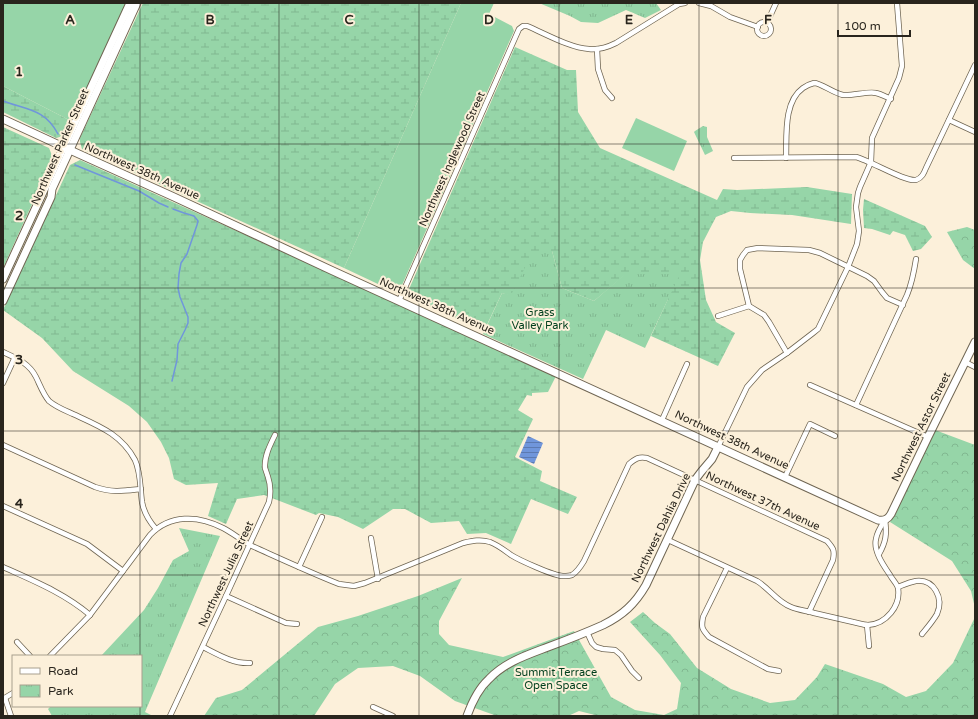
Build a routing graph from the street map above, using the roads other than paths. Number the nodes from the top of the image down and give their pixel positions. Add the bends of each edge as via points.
1 (130, 3) edge
2 (137, 3) edge
3 (685, 3) edge
4 (698, 3) edge
5 (776, 3) edge
6 (897, 3) edge
7 (679, 4) edge
8 (767, 23) junction
9 (758, 27) junction
10 (597, 49) junction
11 (975, 65) edge
12 (612, 98) dead end
13 (891, 99) junction
14 (3, 119) edge
15 (949, 120) junction
16 (975, 132) edge
17 (67, 149) junction
18 (734, 158) dead end
19 (786, 158) junction
20 (871, 162) junction
21 (916, 259) dead end
22 (848, 267) junction
23 (3, 279) edge
24 (3, 301) edge
25 (399, 301) junction
26 (903, 305) junction
27 (750, 306) junction
28 (718, 316) dead end
29 (975, 342) edge
30 (3, 352) edge
31 (787, 353) junction
32 (15, 357) junction
33 (964, 362) junction
34 (687, 364) dead end
35 (975, 367) edge
36 (3, 384) edge
37 (810, 385) dead end
38 (856, 405) junction
39 (662, 420) junction
40 (275, 435) dead end
41 (835, 436) dead end
42 (928, 437) junction
43 (3, 445) edge
44 (718, 447) junction
45 (785, 477) junction
46 (695, 480) junction
47 (141, 489) junction
48 (3, 506) edge
49 (322, 517) dead end
50 (885, 520) junction
51 (156, 529) junction
52 (371, 538) dead end
53 (668, 540) junction
54 (250, 545) junction
55 (878, 554) junction
56 (3, 567) edge
57 (299, 567) junction
58 (727, 568) junction
59 (123, 571) junction
60 (378, 579) junction
61 (898, 587) junction
62 (226, 596) junction
63 (809, 612) junction
64 (90, 615) junction
65 (297, 624) dead end
66 (867, 625) junction
67 (587, 632) junction
68 (922, 634) dead end
69 (17, 642) dead end
70 (870, 646) dead end
71 (203, 647) junction
72 (29, 655) edge
73 (51, 655) edge
74 (250, 663) dead end
75 (779, 671) dead end
76 (639, 678) dead end
77 (4, 699) edge
78 (372, 707) dead end
79 (11, 716) edge
80 (170, 716) edge
81 (393, 716) edge
82 (467, 716) edge

1 - 17 street, Northwest Parker Street
2 - 17 street, Northwest Parker Street
3 - 7 street
4 - 9 street via 711,6 730,17
5 - 8 street
6 - 13 street, Northwest Dahlia Drive via 902,66
7 - 10 street via 616,43
8 - 9 street via 760,23
8 - 9 street via 771,29 766,36 758,32
10 - 12 street via 598,69 605,90
10 - 25 street, Northwest Inglewood Street via 572,46 527,26 519,29
11 - 15 street
13 - 19 street via 875,92 849,95 830,91 814,83 806,86 799,91 790,107
13 - 20 street, Northwest Dahlia Drive via 872,138
14 - 17 street, Northwest 38th Avenue
15 - 16 street
15 - 20 street via 926,168 917,180 910,180
17 - 23 street, Northwest Parker Street
17 - 24 street, Northwest Parker Street via 51,197
17 - 25 street, Northwest 38th Avenue
18 - 19 street
19 - 20 street via 856,157
20 - 22 street, Northwest Dahlia Drive via 858,194 856,207 859,231
21 - 26 street
22 - 26 street via 867,276 887,298
22 - 27 street via 809,250 747,250 740,260 740,269
22 - 31 street, Northwest Dahlia Drive via 818,328
25 - 39 street, Northwest 38th Avenue
26 - 38 street
27 - 28 street
27 - 31 street via 764,315
29 - 33 street, Northwest Astor Street
30 - 32 street
31 - 44 street, Northwest Dahlia Drive via 762,370 747,387
32 - 36 street
32 - 47 street via 30,367 43,392 58,408 118,437 136,462
33 - 35 street
33 - 42 street, Northwest Astor Street
34 - 39 street
37 - 38 street
38 - 42 street
39 - 44 street, Northwest 38th Avenue
40 - 54 street, Northwest Julia Street via 265,462 271,492 269,502
41 - 45 street via 810,424
42 - 50 street, Northwest Astor Street via 892,514
43 - 47 street via 95,487 116,492
44 - 45 street, Northwest 38th Avenue
44 - 46 street, Northwest Dahlia Drive
45 - 50 street, Northwest 38th Avenue via 878,520
46 - 53 street, Northwest Dahlia Drive
46 - 60 street, Northwest 37th Avenue via 647,458 633,460 584,561 572,575 552,574 491,542 482,540 463,544
46 - 63 street, Northwest 37th Avenue via 827,541 833,548 833,560
47 - 51 street via 144,509
48 - 59 street via 87,544
49 - 57 street
50 - 55 street via 885,541
50 - 55 street, Northwest Astor Street via 876,538
51 - 54 street via 183,518 202,520 224,528
51 - 59 street
52 - 60 street
53 - 58 street
53 - 67 street, Northwest Dahlia Drive via 646,585 631,606 615,619
54 - 57 street
54 - 62 street, Northwest Julia Street
55 - 61 street, Northwest Astor Street
56 - 64 street via 46,586
57 - 60 street via 339,584 354,586
58 - 63 street via 764,585 779,601 790,607
58 - 75 street via 703,617 702,630 709,637 768,669
59 - 64 street
61 - 66 street via 898,597 889,616
61 - 68 street via 915,581 924,582 936,591 940,604 937,614
62 - 65 street via 286,624
62 - 71 street, Northwest Julia Street
63 - 66 street
64 - 73 street
66 - 70 street
67 - 76 street via 596,647 615,650 621,655
67 - 82 street, Northwest Dahlia Drive via 516,660 500,669 488,679 476,695
69 - 72 street
71 - 74 street via 235,661
71 - 80 street, Northwest Julia Street
77 - 79 street
78 - 81 street

